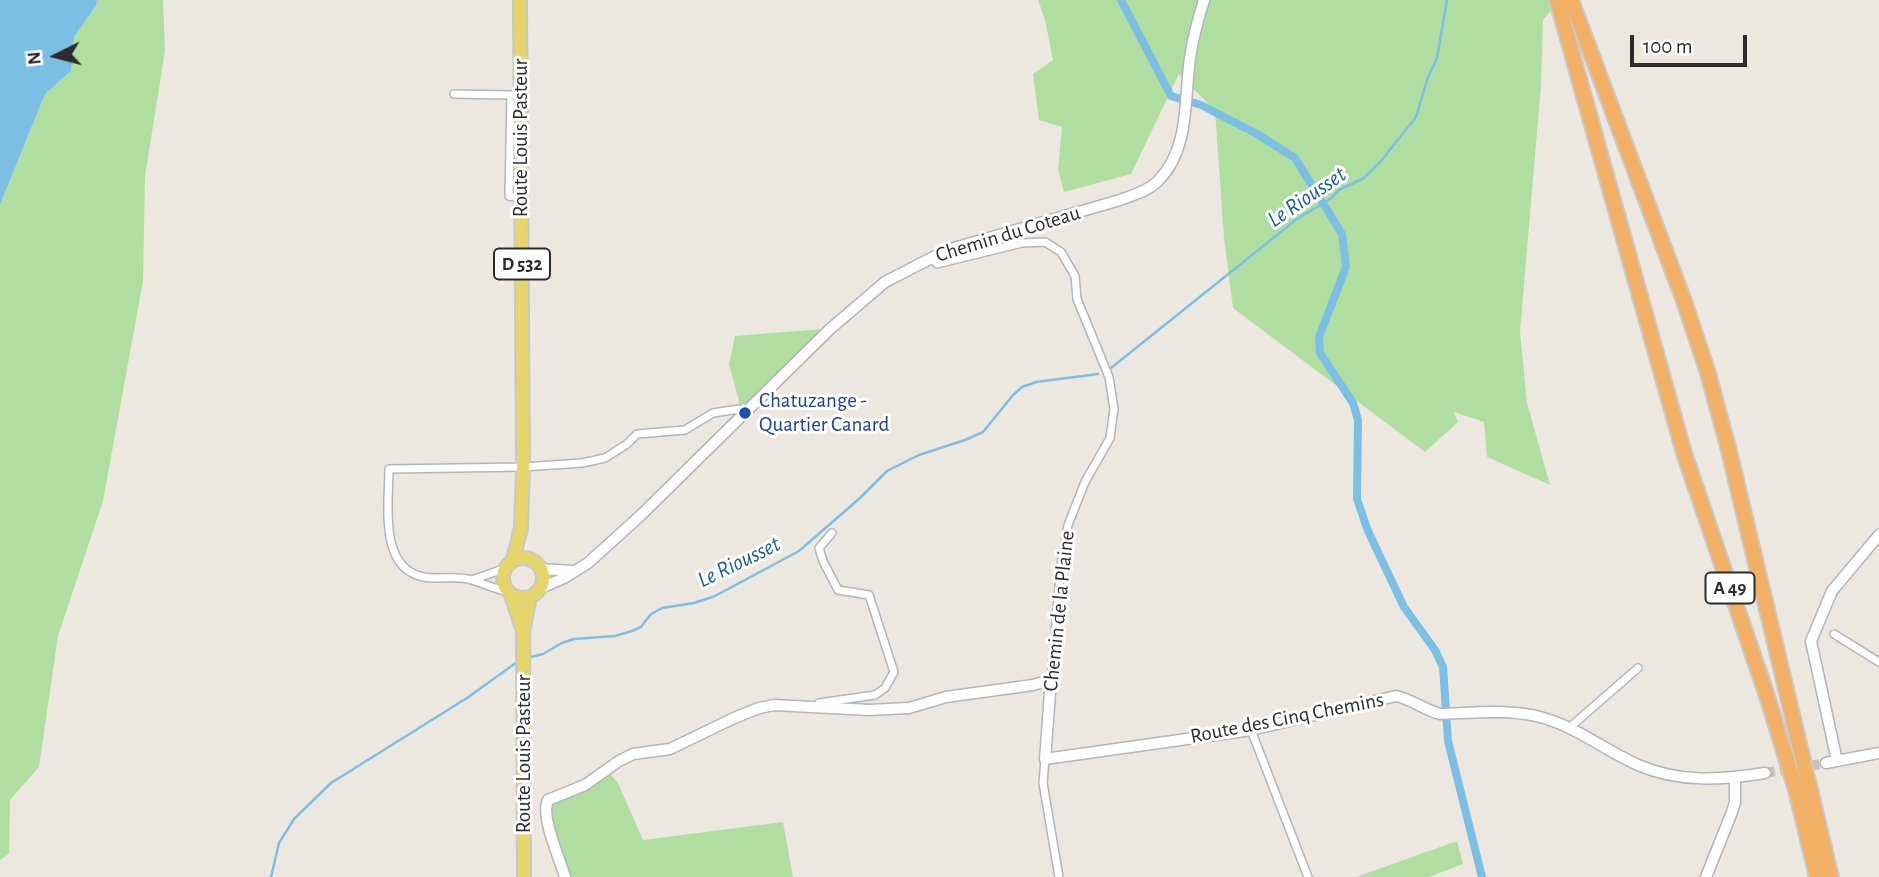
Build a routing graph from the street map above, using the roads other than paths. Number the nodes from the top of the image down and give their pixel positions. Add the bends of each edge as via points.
1 (520, 0) edge
2 (1204, 0) edge
3 (1557, 0) edge
4 (1571, 0) edge
5 (454, 94) dead end
6 (521, 198) junction
7 (931, 257) junction
8 (745, 414) junction
9 (523, 467) junction
10 (521, 528) junction
11 (832, 533) dead end
12 (1879, 535) edge
13 (531, 559) junction
14 (509, 564) junction
15 (541, 569) junction
16 (572, 571) junction
17 (472, 580) junction
18 (541, 588) junction
19 (510, 593) junction
20 (530, 597) junction
21 (523, 632) junction
22 (1833, 634) dead end
23 (1879, 662) edge
24 (1638, 668) dead end
25 (1051, 680) junction
26 (806, 705) junction
27 (1569, 729) junction
28 (1251, 730) junction
29 (1879, 753) edge
30 (1045, 759) junction
31 (1837, 761) junction
32 (1826, 763) tunnel mouth
33 (1765, 773) tunnel mouth
34 (1735, 777) junction
35 (524, 877) edge
36 (565, 877) edge
37 (1059, 877) edge
38 (1308, 877) edge
39 (1706, 877) edge
40 (1817, 877) edge
41 (1831, 877) edge

1 - 6 main road, Route Louis Pasteur / D 532
2 - 7 street, Chemin du Coteau via 1192,48 1182,138 1156,183 1139,193
3 - 40 highway, A 49 via 1684,453 1767,696
4 - 41 highway, A 49 via 1708,373
5 - 6 street via 511,95 509,196
6 - 9 main road, Route Louis Pasteur / D 532
7 - 8 street, Chemin du Coteau via 862,300
7 - 25 street, Chemin de la Plaine via 937,264 1022,243 1045,242 1061,252 1075,276 1076,299 1109,377 1114,409 1110,438 1068,525
8 - 9 street via 726,410 685,430 637,434 606,458
8 - 16 street, Chemin du Coteau via 640,516 588,563
9 - 10 main road, Route Louis Pasteur / D 532
9 - 17 street via 389,469 388,528 398,561 422,577
10 - 13 main road, Route Louis Pasteur / D 532
10 - 14 main road, Route Louis Pasteur / D 532
11 - 26 street via 819,548 823,561 838,590 869,595 894,672 875,695
12 - 31 street via 1832,591 1811,641
13 - 14 main road
13 - 15 main road
14 - 17 street
14 - 19 main road via 503,580
15 - 16 street
15 - 18 main road
16 - 18 street, Chemin du Coteau
17 - 19 street
18 - 20 main road
19 - 20 main road
19 - 21 main road, Route Louis Pasteur
20 - 21 main road, Route Louis Pasteur
21 - 35 main road, Route Louis Pasteur
22 - 23 street
24 - 27 street
25 - 26 street via 946,697 909,708
25 - 30 street, Chemin de la Plaine
26 - 36 street via 760,708 670,749 633,754 585,785 548,800 549,828
27 - 28 street, Route des Cinq Chemins via 1539,716 1434,713 1396,696
27 - 34 street, Route des Cinq Chemins via 1639,765 1684,779
28 - 30 street, Route des Cinq Chemins
28 - 38 street
29 - 31 street
30 - 37 street, Chemin de la Plaine via 1043,783
31 - 32 street
33 - 34 street, Route des Cinq Chemins
34 - 39 street via 1732,812

